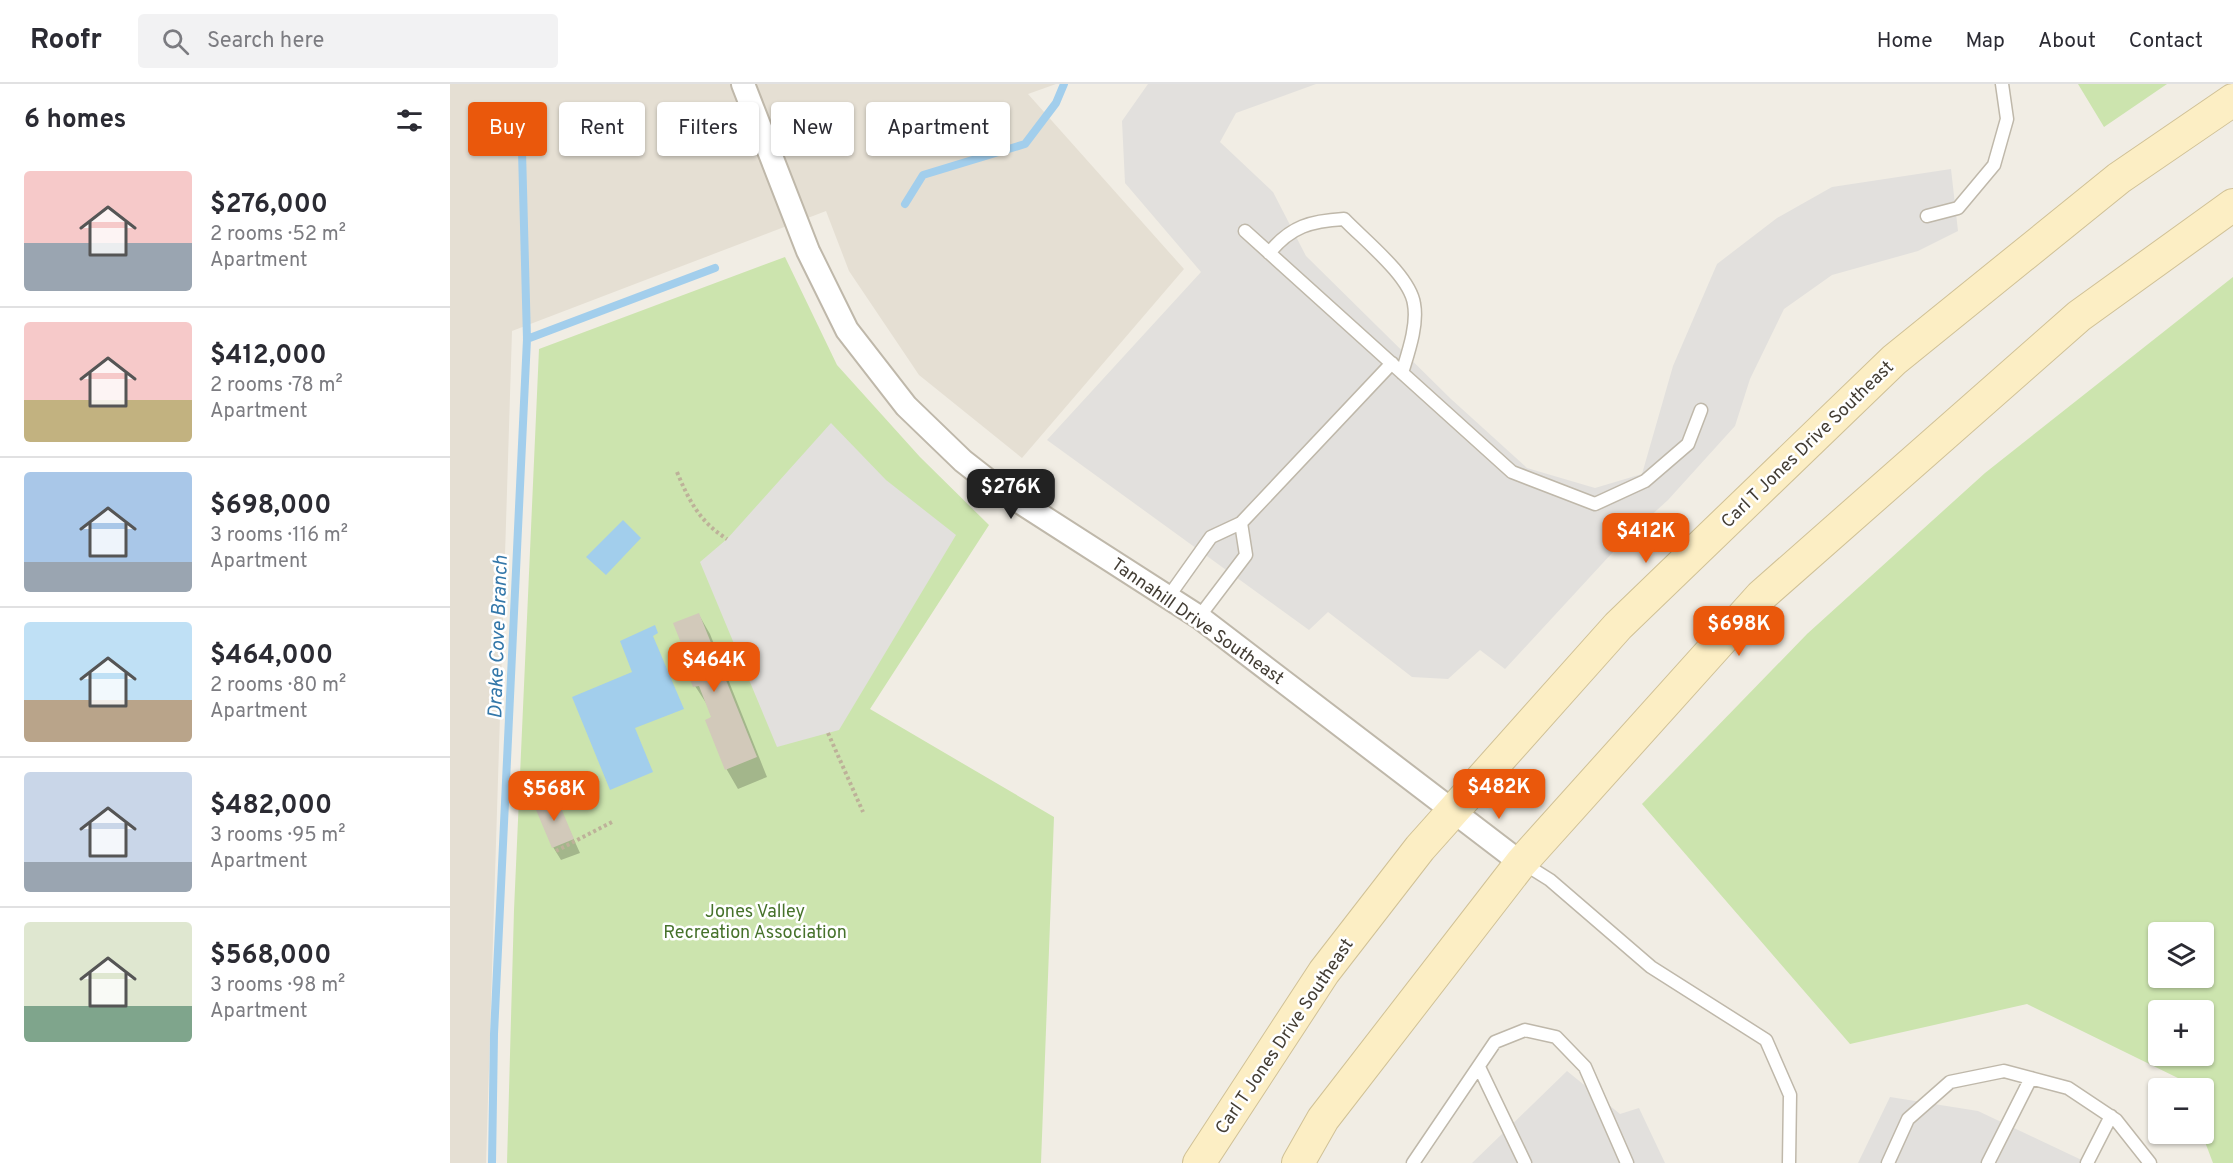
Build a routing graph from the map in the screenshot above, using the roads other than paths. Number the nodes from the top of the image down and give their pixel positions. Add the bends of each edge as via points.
1 (743, 84) edge
2 (2002, 84) edge
3 (2233, 100) edge
4 (2233, 205) edge
5 (1927, 216) dead end
6 (1245, 231) dead end
7 (1269, 253) junction
8 (1392, 363) junction
9 (1402, 373) junction
10 (1701, 410) dead end
11 (1241, 523) junction
12 (1169, 596) junction
13 (1199, 617) junction
14 (1452, 809) junction
15 (1521, 863) junction
16 (1479, 1067) junction
17 (2031, 1078) junction
18 (2111, 1116) junction
19 (1417, 1161) edge
20 (1199, 1163) edge
21 (1298, 1163) edge
22 (1525, 1163) edge
23 (1627, 1163) edge
24 (1789, 1163) edge
25 (1887, 1163) edge
26 (1988, 1163) edge
27 (2087, 1163) edge
28 (2150, 1163) edge

1 - 12 street, Tannahill Drive Southeast via 808,252 847,330 906,406 995,486
2 - 5 lane via 2007,119 1994,165 1958,208
3 - 14 main road, Carl T Jones Drive Southeast via 2119,178 1894,360 1618,626
4 - 15 main road via 2079,316 1761,596
6 - 7 lane
7 - 8 lane
7 - 9 lane via 1282,237 1313,221 1344,219 1406,284 1415,305
8 - 9 lane
8 - 11 lane
9 - 10 lane via 1512,472 1595,504 1645,481 1688,444
11 - 12 lane via 1211,537
11 - 13 lane via 1246,555
12 - 13 street, Tannahill Drive Southeast
13 - 14 street, Tannahill Drive Southeast
14 - 15 street, Tannahill Drive Southeast
14 - 20 main road, Carl T Jones Drive Southeast via 1324,972
15 - 21 main road via 1323,1119
15 - 24 lane via 1550,879 1651,967 1766,1040 1790,1095
16 - 19 lane
16 - 22 lane
16 - 23 lane via 1495,1042 1525,1030 1556,1037 1585,1067
17 - 18 lane via 2068,1088
17 - 25 lane via 2004,1071 1950,1082 1908,1119
17 - 26 lane
18 - 27 lane
18 - 28 lane

